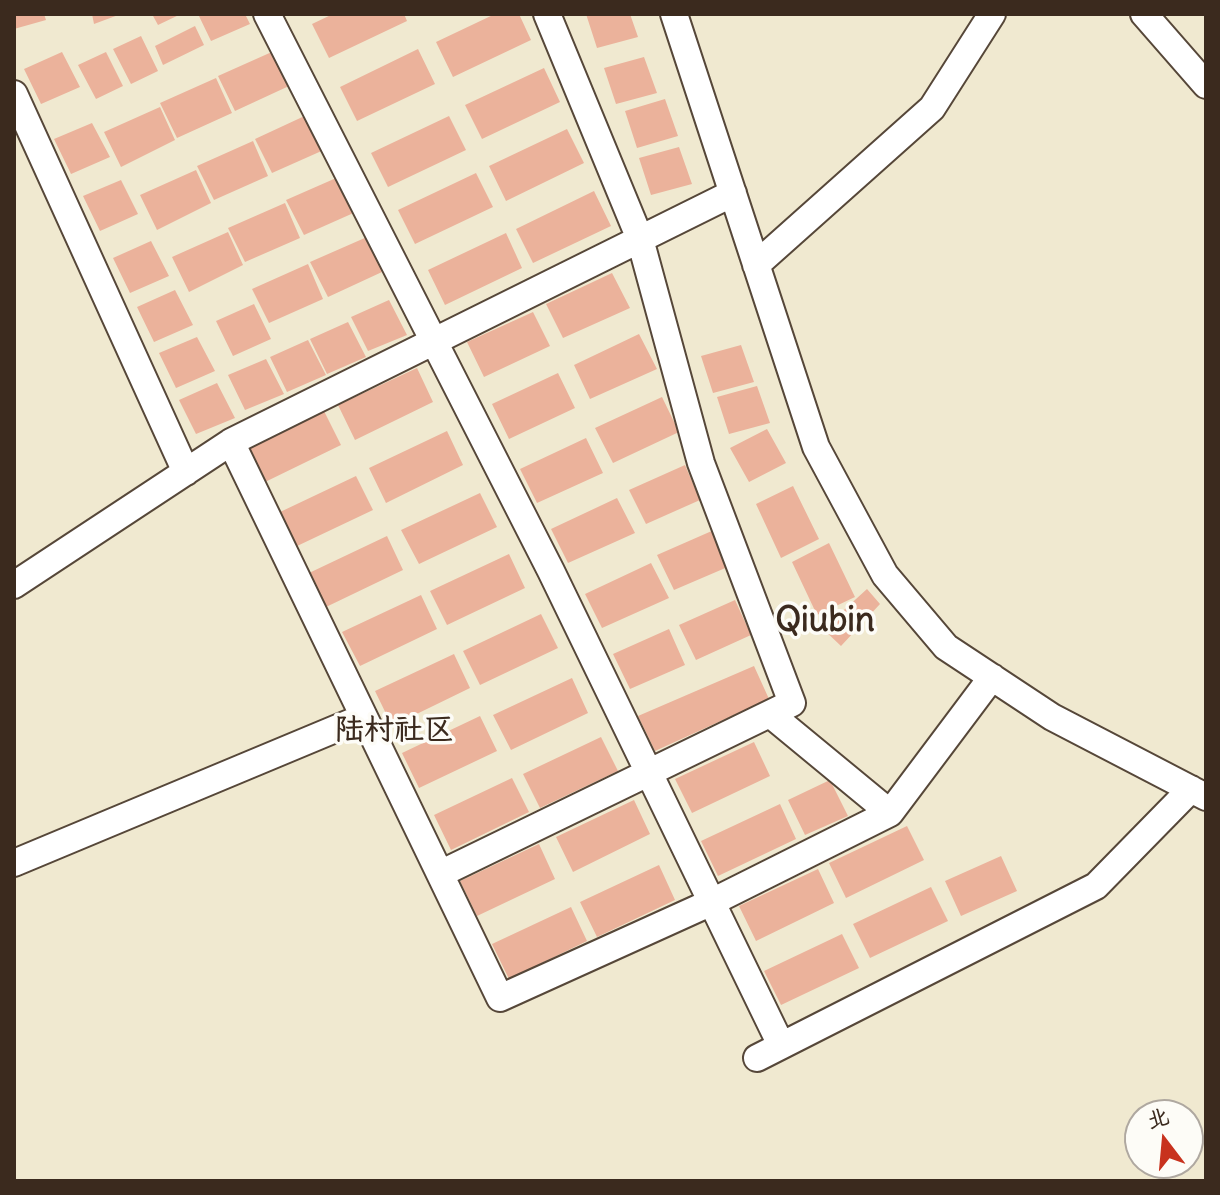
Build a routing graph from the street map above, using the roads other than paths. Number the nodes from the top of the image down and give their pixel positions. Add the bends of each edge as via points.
1 (267, 14) edge
2 (547, 14) edge
3 (674, 14) edge
4 (992, 14) edge
5 (1144, 14) edge
6 (1206, 85) edge
7 (14, 94) edge
8 (733, 193) junction
9 (640, 239) junction
10 (756, 265) junction
11 (434, 341) junction
12 (231, 442) junction
13 (186, 472) junction
14 (14, 585) edge
15 (992, 677) junction
16 (770, 714) junction
17 (364, 717) junction
18 (649, 773) junction
19 (1198, 793) edge
20 (890, 813) junction
21 (14, 863) edge
22 (440, 874) junction
23 (712, 902) junction
24 (781, 1045) junction
25 (757, 1058) dead end

1 - 11 street
2 - 9 street
3 - 8 street
4 - 10 street via 932,108
5 - 6 street
7 - 13 street
8 - 9 street
8 - 10 street
9 - 11 street
9 - 16 street via 701,463 792,703
10 - 15 street via 816,447 885,575 946,647
11 - 12 street
11 - 18 street
12 - 13 street
12 - 17 street
13 - 14 street
15 - 19 street via 1052,717
15 - 20 street
16 - 18 street
16 - 20 street
17 - 21 street
17 - 22 street
18 - 22 street
18 - 23 street
19 - 24 street via 1096,886
20 - 23 street
22 - 23 street via 500,998
23 - 24 street
24 - 25 street

